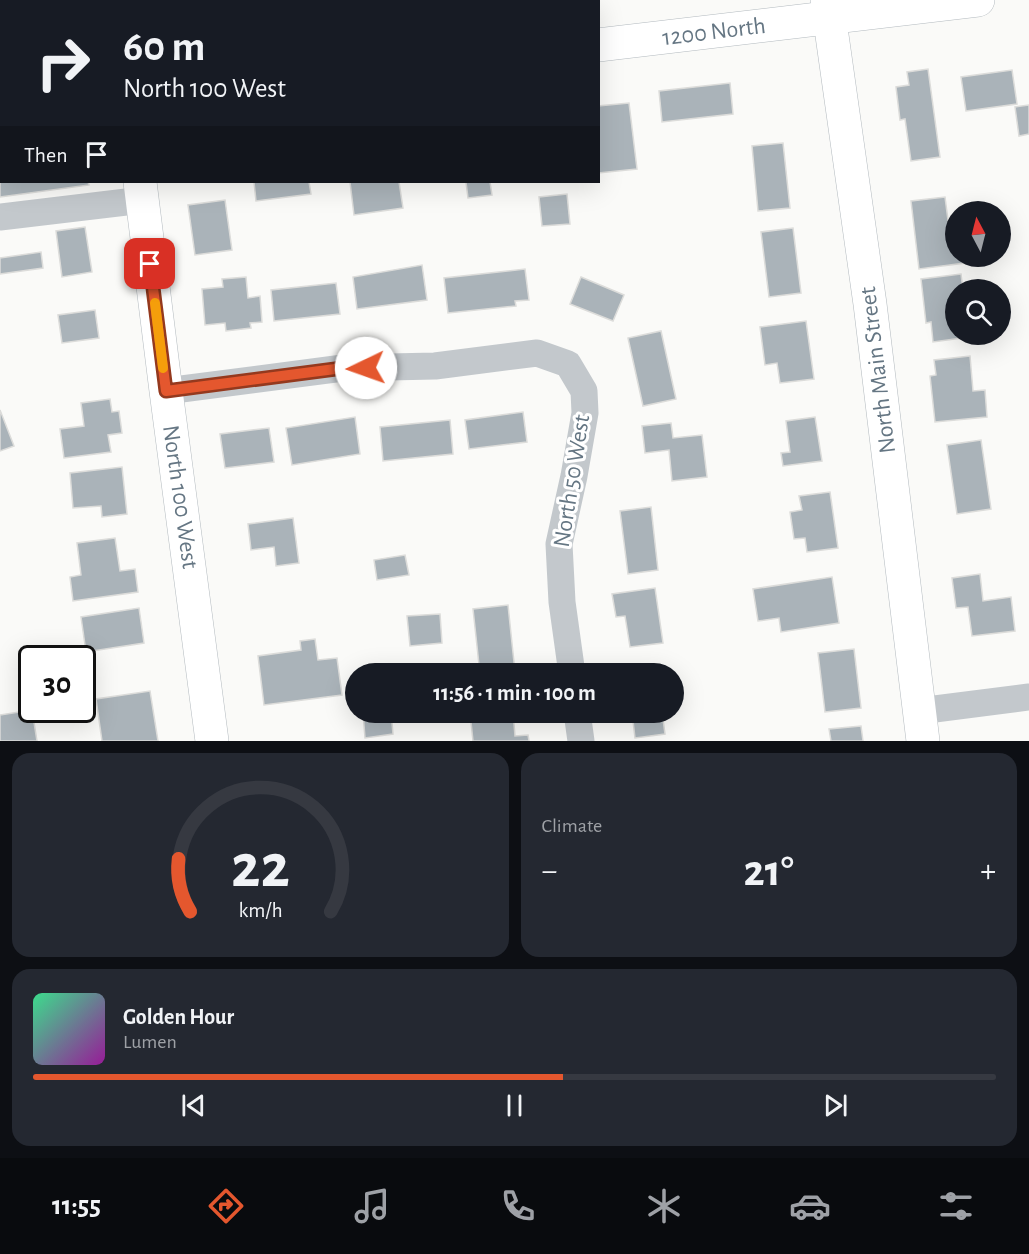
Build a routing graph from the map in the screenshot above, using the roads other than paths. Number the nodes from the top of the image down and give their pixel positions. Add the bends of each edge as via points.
1 (978, 0) edge
2 (829, 9) edge
3 (600, 45) edge
4 (142, 191) edge
5 (0, 217) edge
6 (166, 391) junction
7 (570, 663) edge
8 (1029, 697) edge
9 (579, 723) edge
10 (921, 726) edge
11 (212, 741) edge
12 (581, 741) edge

1 - 2 street, 1200 North
2 - 3 street, 1200 North
2 - 10 street, North Main Street via 870,304
4 - 5 street
4 - 6 street, North 100 West
6 - 7 street, North 50 West via 343,368 435,366 537,353 568,364 584,391 585,413 559,544
6 - 11 street, North 100 West
8 - 10 street
9 - 12 street

